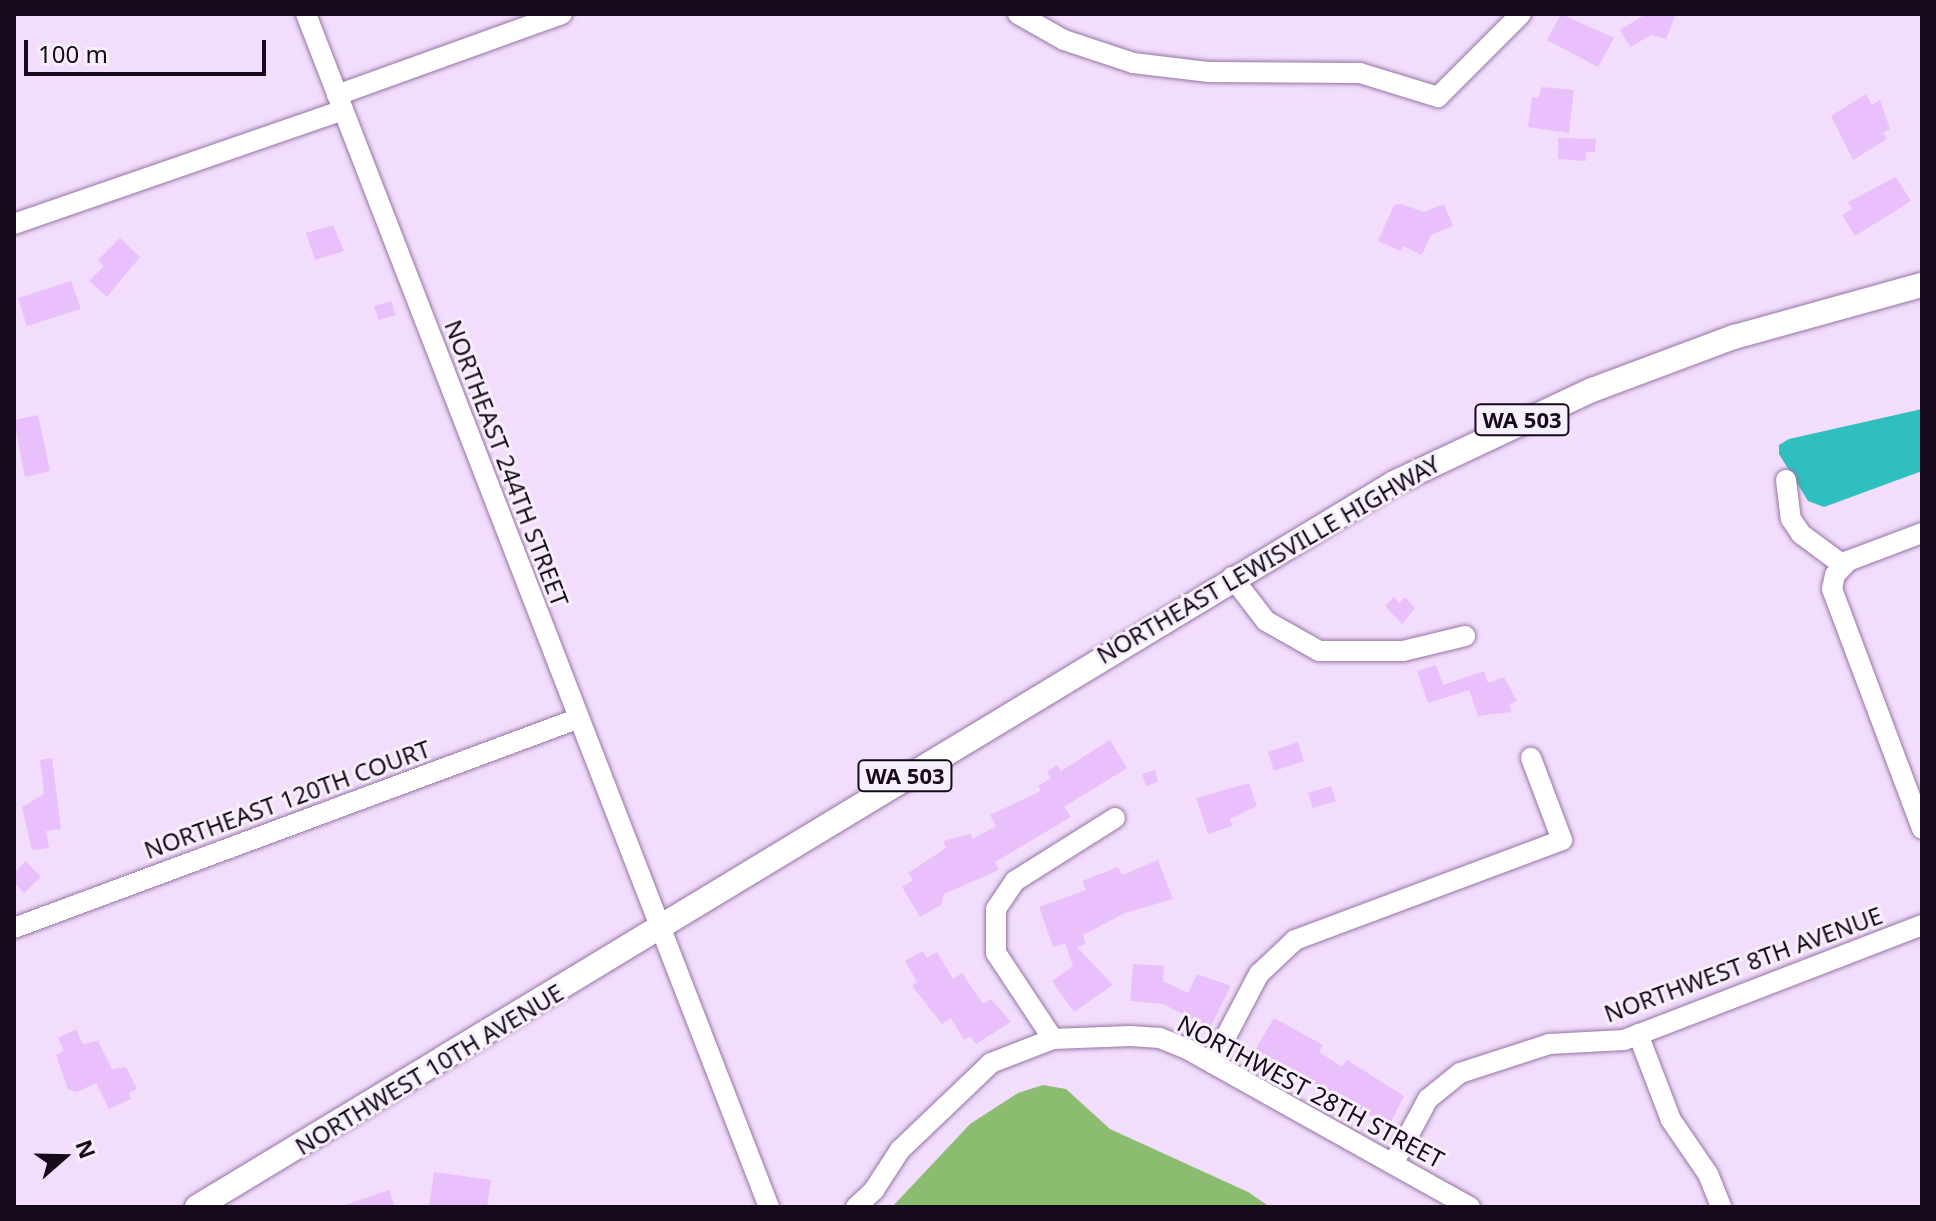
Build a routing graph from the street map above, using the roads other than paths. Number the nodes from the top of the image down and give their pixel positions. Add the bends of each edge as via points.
1 (306, 14) edge
2 (562, 14) edge
3 (1018, 14) edge
4 (1521, 14) edge
5 (340, 102) junction
6 (14, 224) edge
7 (1922, 285) edge
8 (1786, 480) dead end
9 (1922, 533) edge
10 (1839, 570) junction
11 (1232, 577) junction
12 (1465, 636) dead end
13 (577, 719) junction
14 (1531, 758) dead end
15 (1115, 818) dead end
16 (1922, 829) edge
17 (1922, 925) edge
18 (14, 928) edge
19 (660, 930) junction
20 (1638, 1034) junction
21 (1053, 1039) junction
22 (1212, 1063) junction
23 (1393, 1164) junction
24 (197, 1207) edge
25 (769, 1207) edge
26 (856, 1207) edge
27 (1470, 1207) edge
28 (1721, 1207) edge

1 - 5 street, NORTHEAST 244TH STREET
2 - 5 street
3 - 4 street via 1064,40 1133,63 1222,72 1360,73 1438,97
5 - 6 street
5 - 13 street, NORTHEAST 244TH STREET
7 - 11 main road, NORTHEAST LEWISVILLE HIGHWAY / WA 503 via 1734,337 1592,390 1415,471
8 - 10 street via 1791,519
9 - 10 street
10 - 16 street via 1833,596
11 - 12 street via 1266,621 1319,651 1403,651
11 - 19 main road, NORTHEAST LEWISVILLE HIGHWAY / WA 503
13 - 18 street, NORTHEAST 120TH COURT
13 - 19 street, NORTHEAST 244TH STREET
14 - 22 street via 1562,840 1295,940 1259,974
15 - 21 street via 1015,881 1000,899 993,920 996,953
17 - 20 street, NORTHWEST 8TH AVENUE
19 - 24 main road, NORTHWEST 10TH AVENUE / WA 503
19 - 25 street, NORTHEAST 244TH STREET
20 - 23 street, NORTHWEST 8TH AVENUE via 1600,1044 1523,1050 1460,1073 1428,1099
20 - 28 street via 1671,1120 1708,1174
21 - 22 street, NORTHWEST 28TH STREET via 1146,1036 1174,1043
21 - 26 street, NORTHWEST 28TH STREET via 1015,1050 981,1072 900,1150
22 - 23 street, NORTHWEST 28TH STREET
23 - 27 street, NORTHWEST 28TH STREET

